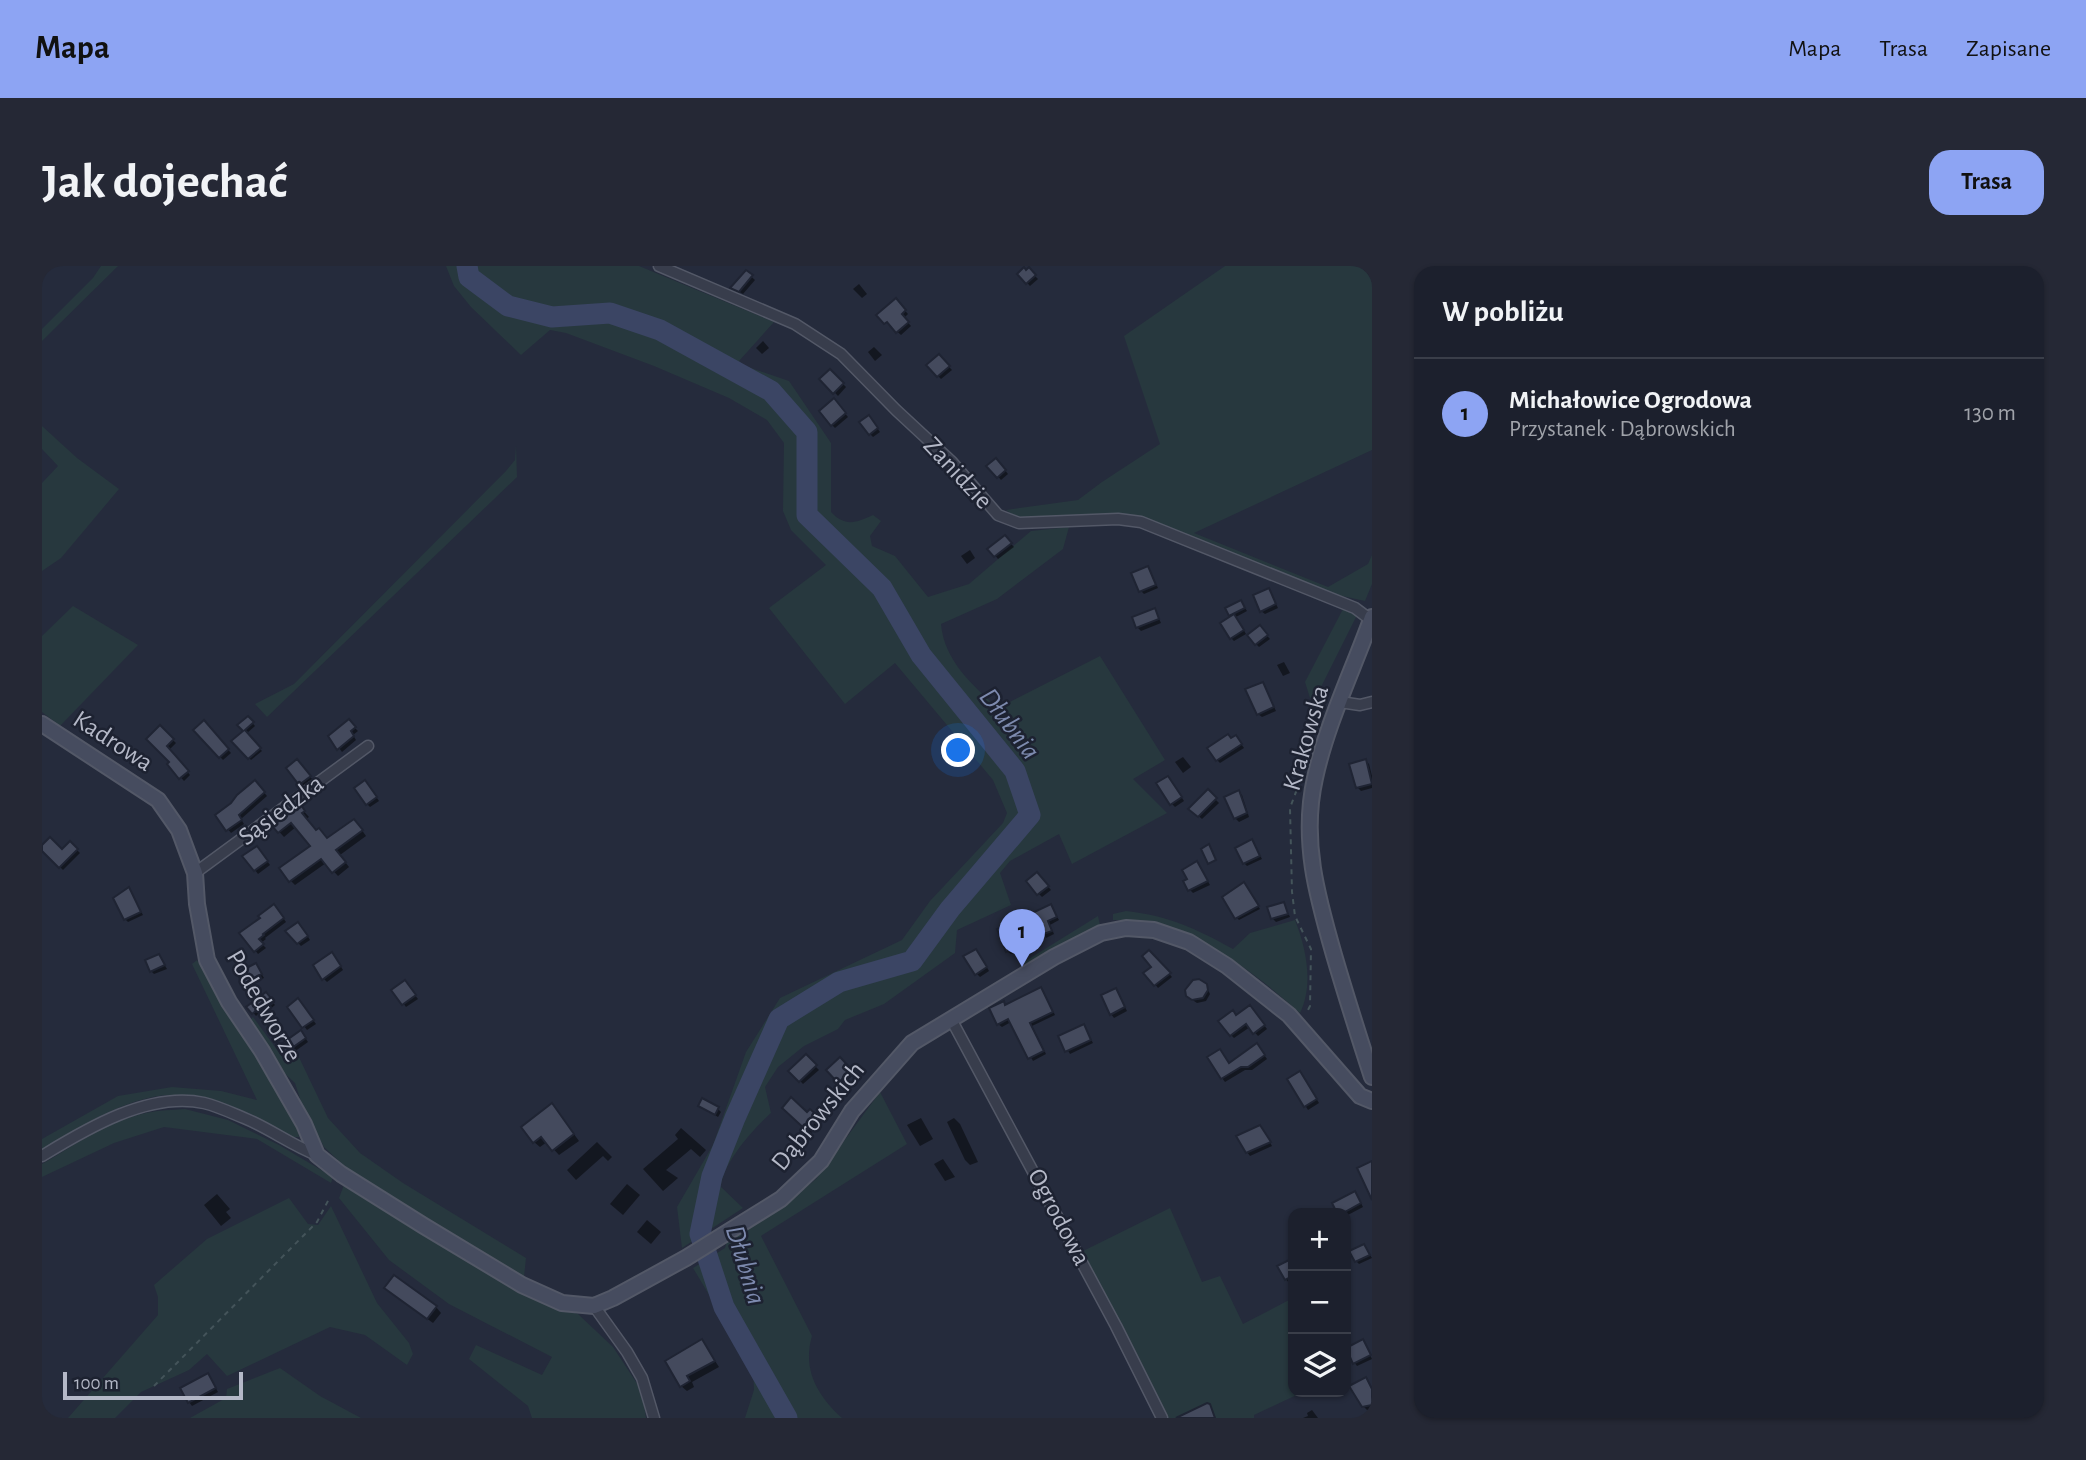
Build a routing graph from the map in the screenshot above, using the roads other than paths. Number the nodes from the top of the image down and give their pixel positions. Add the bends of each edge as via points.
1 (659, 266) edge
2 (1372, 618) edge
3 (1369, 636) edge
4 (1339, 702) junction
5 (1372, 702) edge
6 (42, 724) edge
7 (368, 746) dead end
8 (158, 800) joint
9 (195, 873) junction
10 (951, 1019) junction
11 (1372, 1077) edge
12 (1372, 1101) edge
13 (317, 1155) junction
14 (42, 1156) edge
15 (594, 1306) junction
16 (654, 1418) edge
17 (1162, 1418) edge

1 - 2 street, Zanidzie via 795,324 841,354 952,462 998,515 1019,523 1141,522
2 - 3 street, Krakowska
3 - 4 street, Krakowska
4 - 5 street
4 - 11 street, Krakowska via 1315,778 1309,827 1313,875
6 - 8 street, Kadrowa
7 - 9 street, Sąsiedzka
8 - 9 street, Podedworze via 179,830
9 - 13 street, Podedworze via 207,960 304,1124
10 - 12 street, Dąbrowskich via 1101,933 1126,928 1154,930 1189,942 1264,994 1360,1096
10 - 15 street, Dąbrowskich via 912,1043 887,1069 852,1111 821,1161 782,1199 686,1258
10 - 17 street, Ogrodowa
13 - 14 street via 203,1102 170,1102 107,1119
13 - 15 street via 522,1285 562,1303
15 - 16 street via 642,1378

